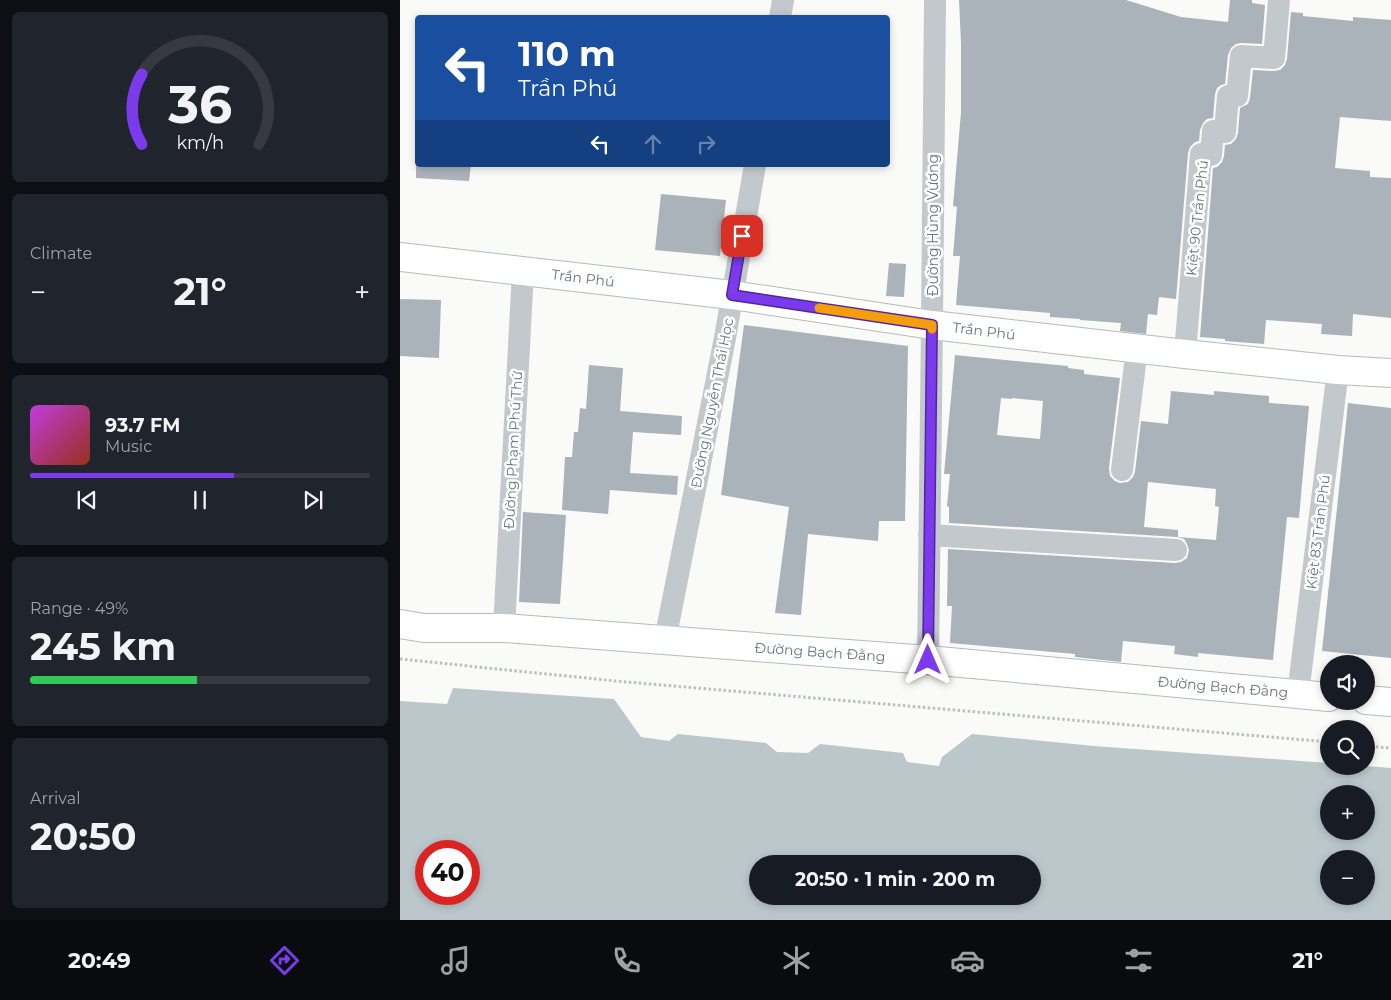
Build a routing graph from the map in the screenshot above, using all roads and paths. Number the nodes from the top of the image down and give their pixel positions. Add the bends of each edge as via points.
1 (783, 0) edge
2 (934, 0) edge
3 (1279, 0) edge
4 (780, 15) edge
5 (755, 167) edge
6 (400, 257) edge
7 (523, 271) junction
8 (732, 295) junction
9 (932, 325) junction
10 (1137, 348) junction
11 (1185, 354) junction
12 (1338, 370) junction
13 (1391, 373) edge
14 (1122, 470) dead end
15 (929, 535) junction
16 (1176, 550) dead end
17 (400, 624) edge
18 (504, 628) junction
19 (665, 640) junction
20 (400, 659) edge
21 (928, 660) junction
22 (1298, 694) junction
23 (1320, 696) edge
24 (1375, 701) edge
25 (1391, 702) edge
26 (1320, 741) edge
27 (1375, 747) edge
28 (1391, 748) edge

1 - 4 street
2 - 9 street, Đường Hùng Vương
3 - 11 street, Kiệt 90 Trần Phú via 1274,58 1241,56 1237,96 1228,96 1225,132 1213,131 1211,155 1201,154
5 - 8 street, Đường Nguyễn Thái Học
6 - 7 main road, Trần Phú
7 - 8 main road, Trần Phú
7 - 18 street, Đường Phạm Phú Thứ
8 - 9 main road, Trần Phú
8 - 19 street, Đường Nguyễn Thái Học
9 - 10 main road, Trần Phú
9 - 15 street, Đường Hùng Vương
10 - 11 main road, Trần Phú
10 - 14 street
11 - 12 main road, Trần Phú
12 - 13 main road, Trần Phú
12 - 22 street, Kiệt 83 Trần Phú
15 - 16 street
15 - 21 street, Đường Hùng Vương
17 - 18 main road, Đường Bạch Đằng via 424,628
18 - 19 main road, Đường Bạch Đằng
19 - 21 main road, Đường Bạch Đằng
20 - 26 path via 614,681
21 - 22 main road, Đường Bạch Đằng
22 - 23 main road, Đường Bạch Đằng
24 - 25 main road
27 - 28 path

